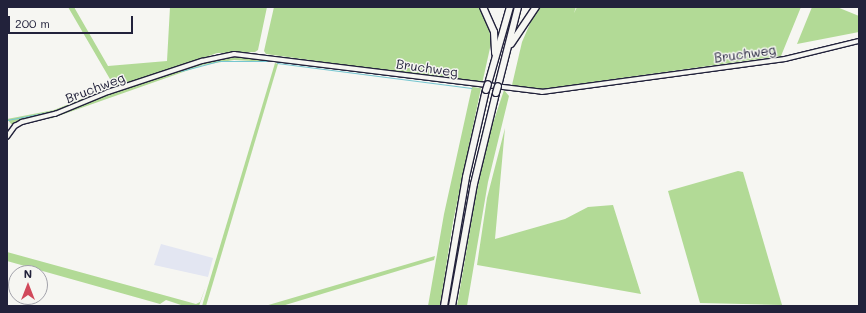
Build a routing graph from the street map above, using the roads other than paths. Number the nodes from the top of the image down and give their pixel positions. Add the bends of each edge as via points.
1 (483, 7) edge
2 (510, 7) edge
3 (518, 7) edge
4 (536, 7) edge
5 (859, 41) edge
6 (506, 54) junction
7 (495, 59) junction
8 (7, 137) edge
9 (444, 306) edge
10 (452, 306) edge

1 - 7 highway via 494,32
2 - 7 highway
3 - 6 highway
4 - 6 highway via 518,31
5 - 8 street, Bruchweg via 785,59 542,92 234,54 202,61 108,92 55,114 22,122 15,126
6 - 10 highway, bridge via 474,184
7 - 9 highway via 466,178

